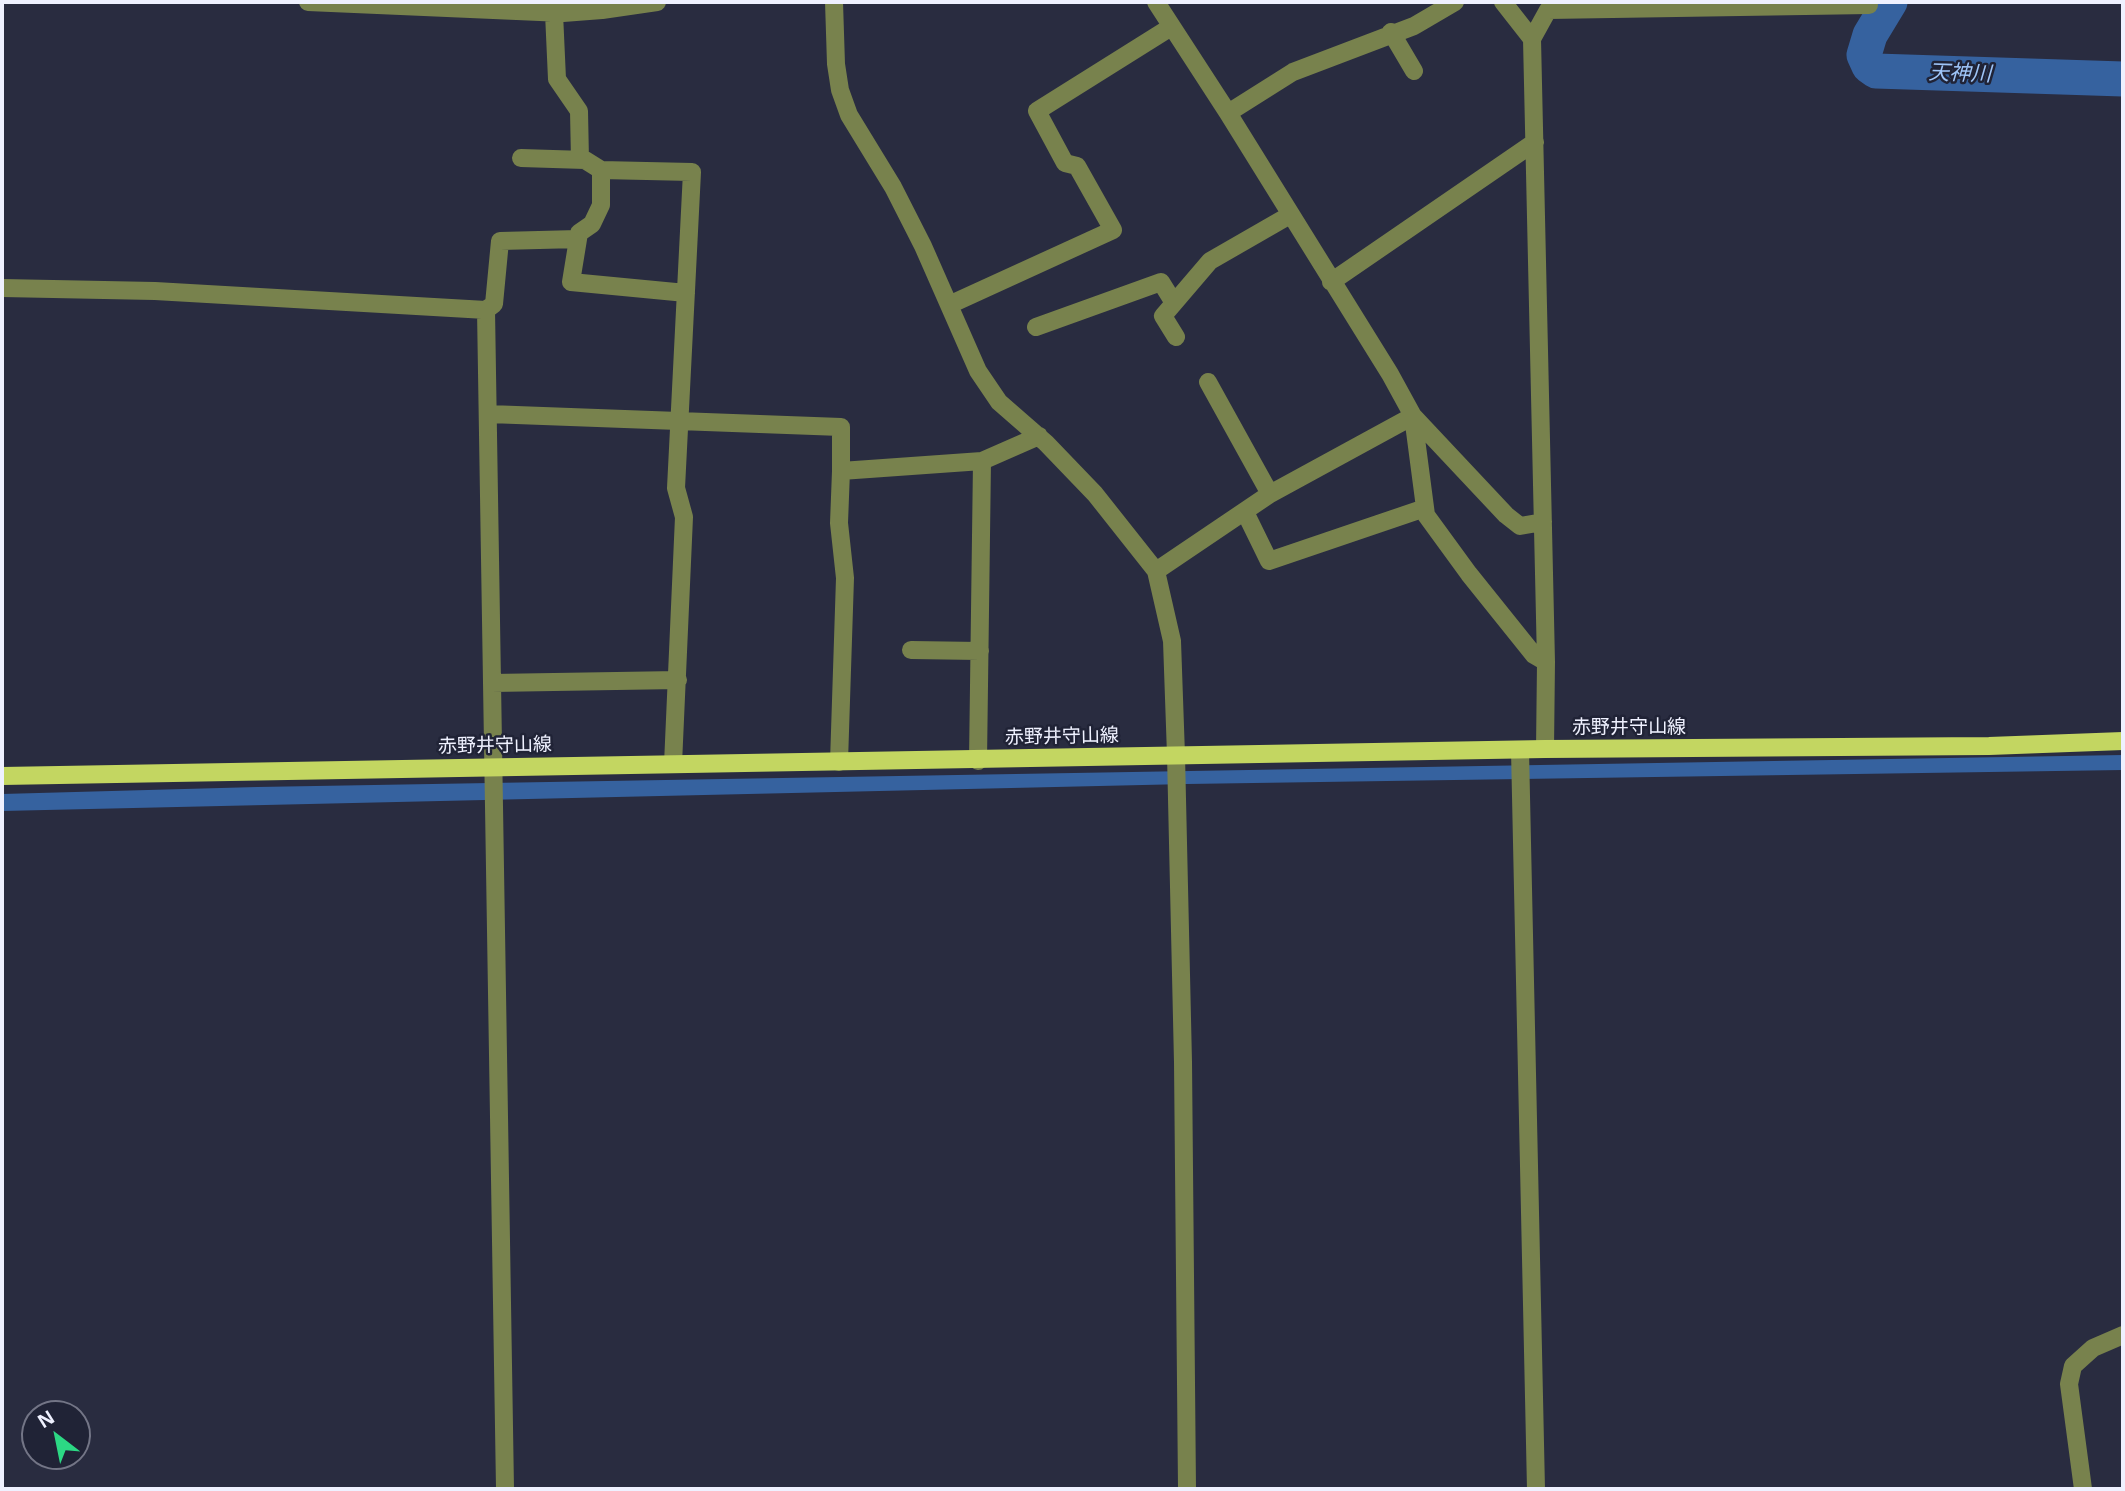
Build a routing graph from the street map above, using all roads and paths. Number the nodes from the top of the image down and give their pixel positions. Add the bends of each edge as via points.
1 (308, 2) edge
2 (657, 2) edge
3 (834, 2) edge
4 (1156, 2) edge
5 (1455, 2) edge
6 (1503, 2) edge
7 (410, 4) edge
8 (1869, 5) dead end
9 (563, 9) edge
10 (1171, 27) junction
11 (1391, 33) junction
12 (1532, 39) junction
13 (1414, 71) dead end
14 (1228, 113) junction
15 (1535, 142) junction
16 (521, 158) dead end
17 (580, 160) junction
18 (601, 170) junction
19 (1290, 215) junction
20 (578, 239) junction
21 (1331, 282) junction
22 (2, 288) edge
23 (686, 293) junction
24 (1174, 303) junction
25 (950, 305) junction
26 (486, 310) junction
27 (1036, 327) dead end
28 (1176, 337) dead end
29 (1208, 382) dead end
30 (489, 414) junction
31 (1413, 416) junction
32 (680, 421) junction
33 (1039, 436) junction
34 (982, 461) junction
35 (841, 471) junction
36 (1270, 494) junction
37 (1425, 508) junction
38 (1245, 512) junction
39 (1543, 522) junction
40 (1156, 571) junction
41 (911, 650) dead end
42 (980, 651) junction
43 (1546, 662) junction
44 (678, 680) junction
45 (492, 683) junction
46 (2123, 741) edge
47 (1545, 749) junction
48 (1520, 750) junction
49 (1176, 755) junction
50 (978, 761) junction
51 (839, 762) junction
52 (673, 764) junction
53 (493, 767) junction
54 (2, 776) edge
55 (2123, 1335) edge
56 (505, 1489) edge
57 (1187, 1489) edge
58 (1536, 1489) edge
59 (2083, 1489) edge

1 - 7 street
2 - 9 street
3 - 25 street via 836,64 849,115 893,187
4 - 10 street
5 - 11 street via 1414,26
6 - 12 street
7 - 9 street
8 - 12 street via 1548,10
9 - 17 street via 557,79 579,111
10 - 14 street
10 - 25 street via 1037,111 1065,163 1077,166 1113,230
11 - 13 street
11 - 14 street via 1293,72
12 - 15 street
14 - 19 street
15 - 21 street
15 - 39 street
16 - 17 street
17 - 18 street
18 - 20 street via 601,205
18 - 23 street via 692,172
19 - 21 street
19 - 24 street via 1210,261
20 - 23 street via 571,282
20 - 26 street via 500,242 494,304
21 - 31 street
22 - 26 street via 155,291
23 - 32 street
24 - 27 street via 1161,282
24 - 28 street via 1163,316
25 - 33 street via 978,371 999,402
26 - 30 street
29 - 36 street
30 - 32 street
30 - 45 street
31 - 36 street
31 - 37 street
31 - 39 street via 1506,515 1520,526
32 - 35 street via 841,427
32 - 44 street via 676,488 684,517
33 - 34 street
33 - 40 street via 1095,494
34 - 35 street
34 - 42 street
35 - 51 street via 839,523 845,578
36 - 38 street
37 - 38 street via 1269,561
37 - 43 street via 1469,574 1534,655
38 - 40 street
39 - 43 street
40 - 49 street via 1172,641
41 - 42 street
42 - 50 street
43 - 47 street
44 - 45 street
44 - 52 street
45 - 53 street
46 - 47 main road, 赤野井守山線
47 - 48 main road, 赤野井守山線
48 - 49 main road, 赤野井守山線
48 - 58 street
49 - 50 main road, 赤野井守山線
49 - 57 street
50 - 51 main road, 赤野井守山線
51 - 52 main road, 赤野井守山線
52 - 53 main road, 赤野井守山線
53 - 54 main road, 赤野井守山線
53 - 56 street
55 - 59 street via 2092,1348 2073,1366 2069,1384

